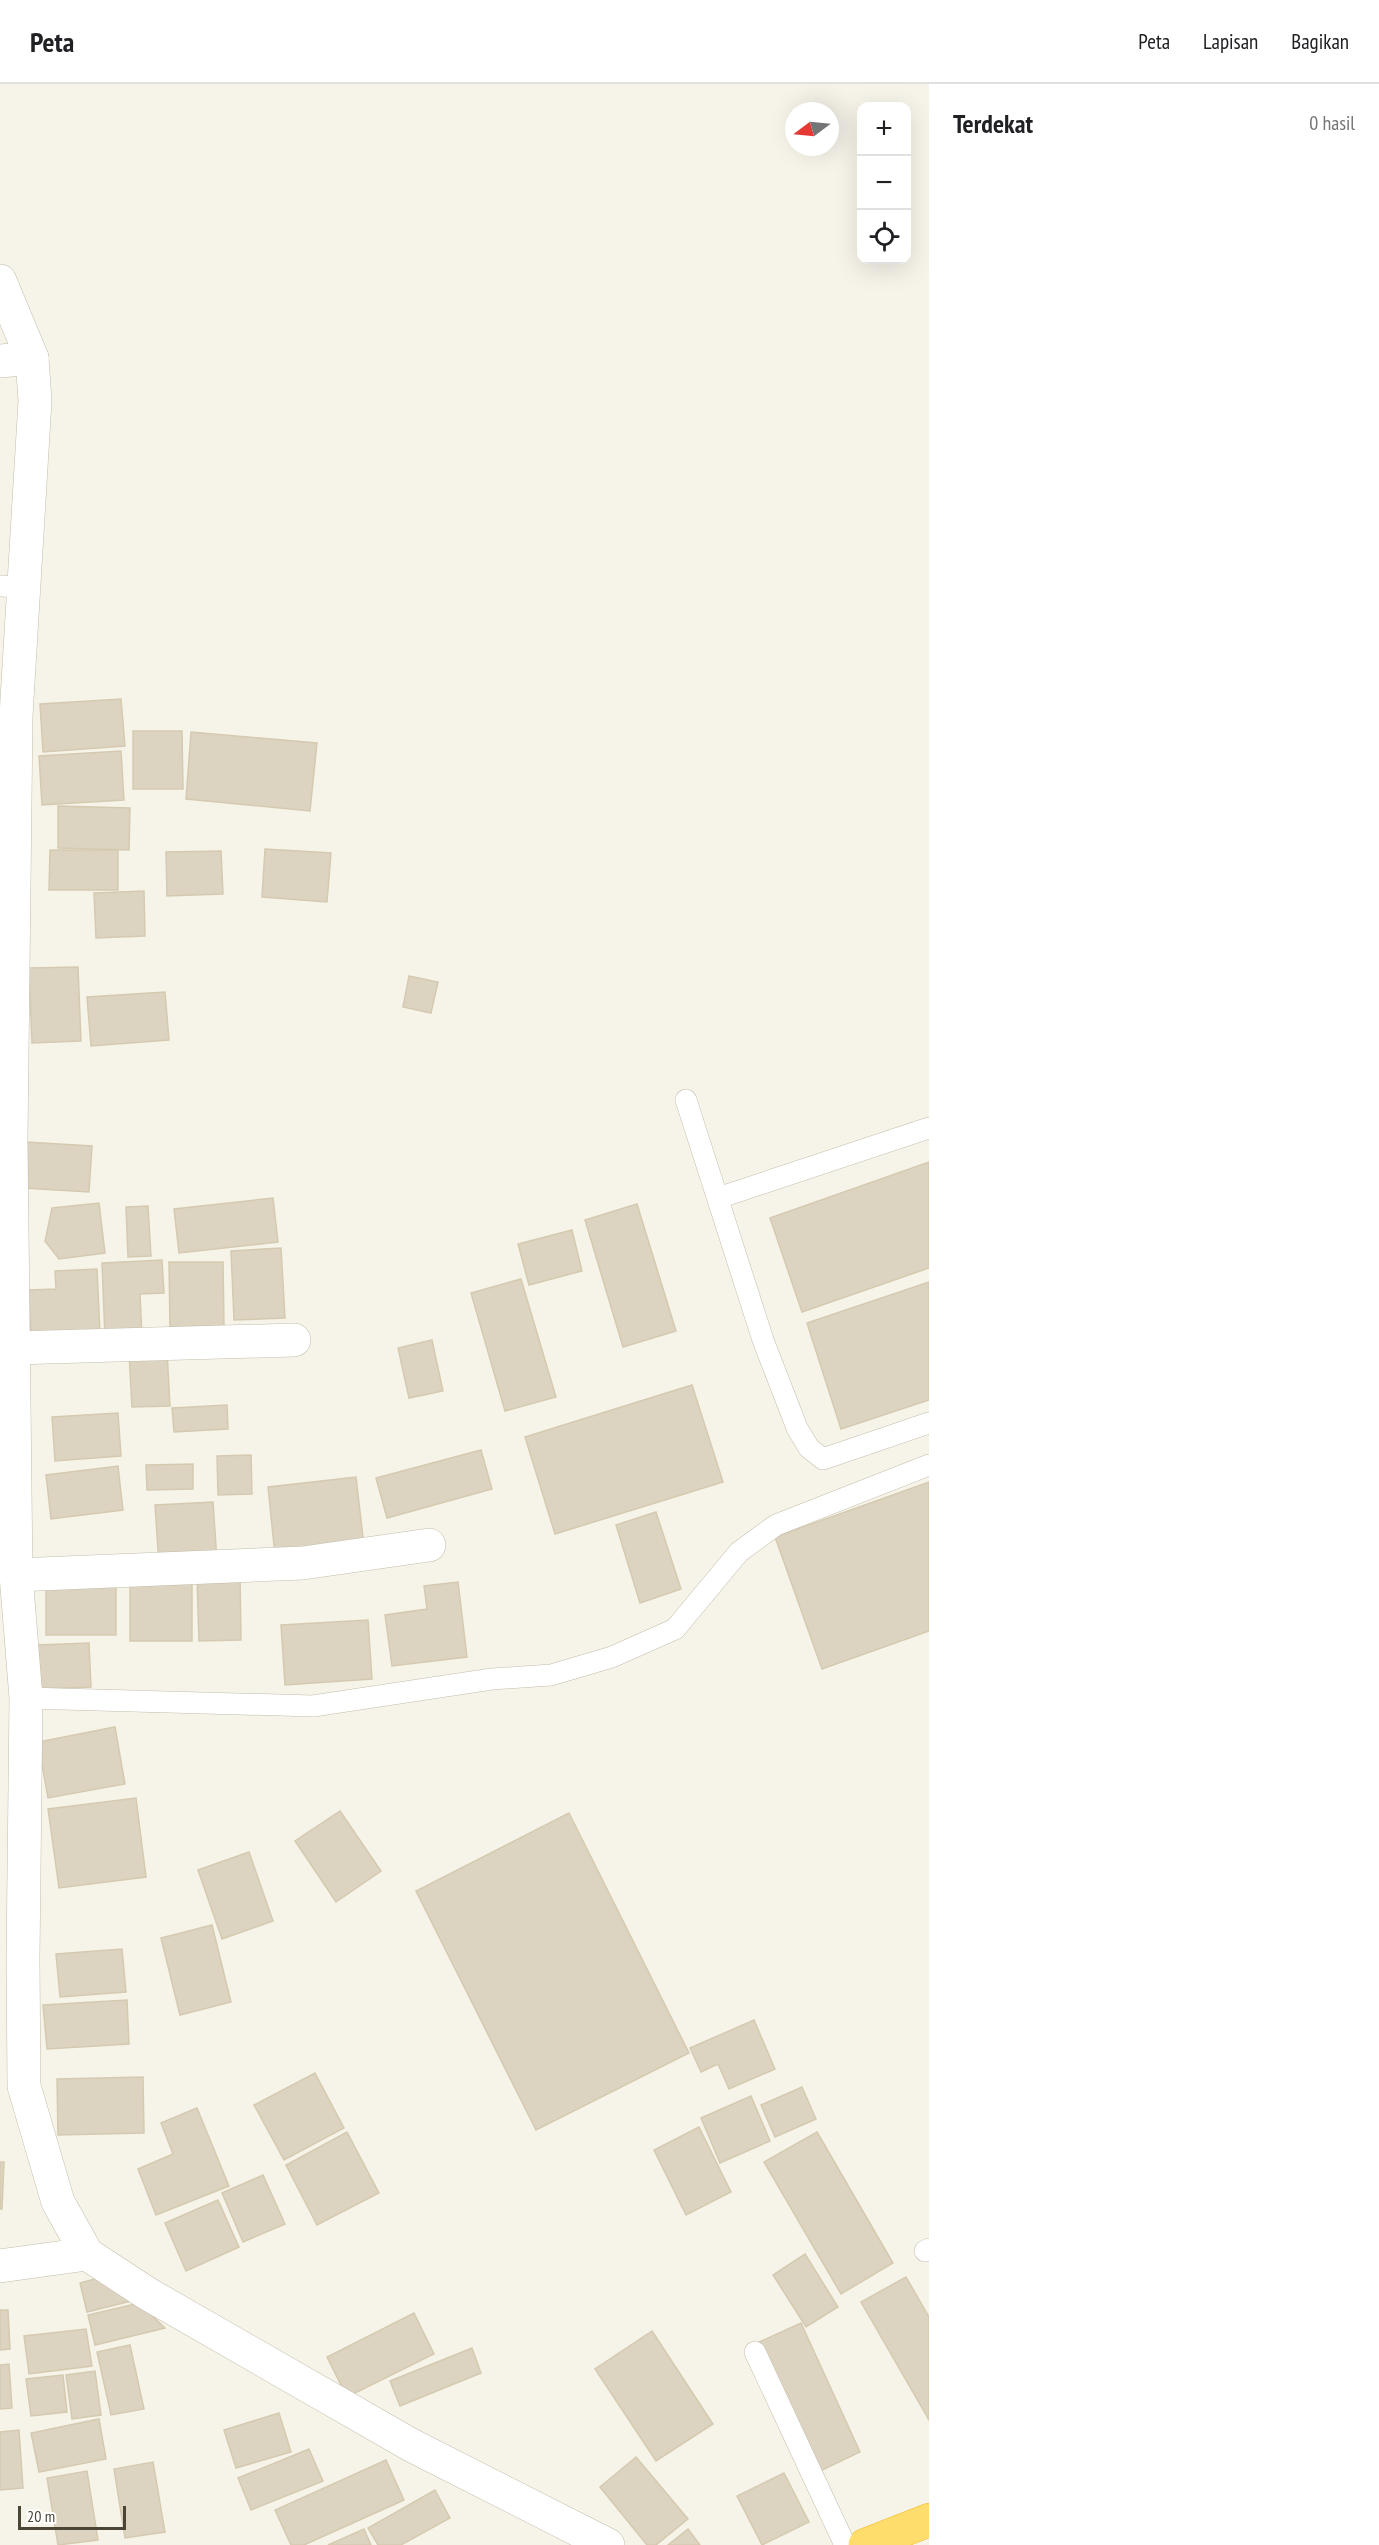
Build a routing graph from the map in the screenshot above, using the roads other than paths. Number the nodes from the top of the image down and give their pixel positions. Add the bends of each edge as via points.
1 (0, 281) edge
2 (32, 358) junction
3 (0, 361) edge
4 (12, 586) edge
5 (7, 925) edge
6 (686, 1100) dead end
7 (929, 1128) edge
8 (718, 1198) junction
9 (294, 1340) dead end
10 (14, 1348) junction
11 (929, 1423) edge
12 (929, 1465) edge
13 (429, 1545) dead end
14 (11, 1589) edge
15 (26, 1698) junction
16 (11, 1959) edge
17 (87, 2254) junction
18 (0, 2266) edge
19 (755, 2352) dead end
20 (929, 2520) edge
21 (608, 2545) edge
22 (844, 2545) edge
23 (865, 2545) edge

1 - 2 street
2 - 3 street
2 - 4 street via 35,401
4 - 5 street via 16,716
5 - 10 street
6 - 8 lane
7 - 8 lane
8 - 11 lane via 763,1340 797,1428 809,1448 823,1459
9 - 10 street
10 - 14 street
12 - 15 lane via 776,1525 739,1552 675,1629 612,1657 551,1675 492,1679 312,1706
13 - 14 street via 303,1563
14 - 15 street
15 - 16 street
16 - 17 street via 24,2086 58,2202
17 - 18 street
17 - 21 street via 148,2294 411,2445
19 - 22 lane
20 - 23 highway

